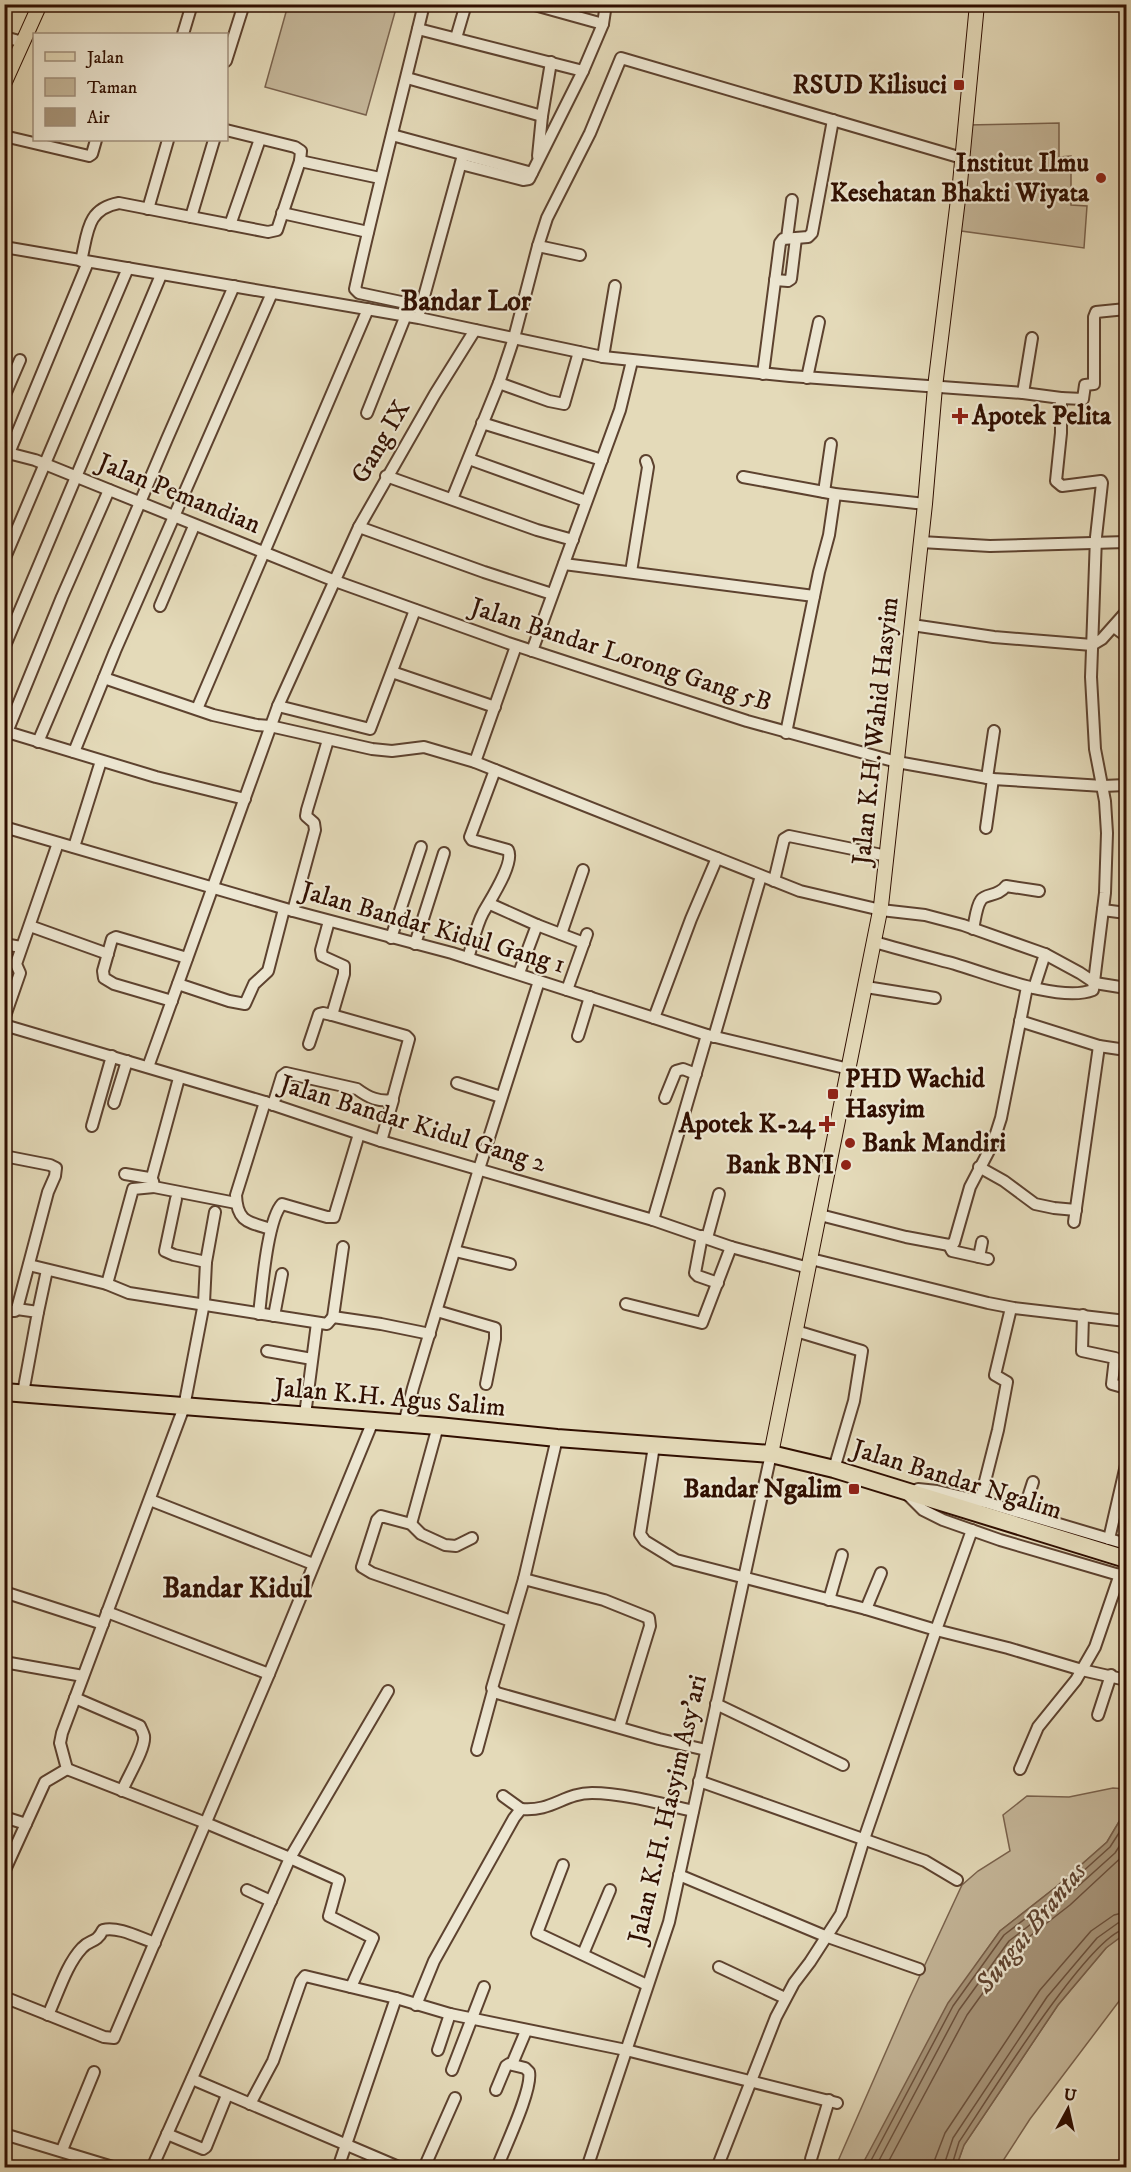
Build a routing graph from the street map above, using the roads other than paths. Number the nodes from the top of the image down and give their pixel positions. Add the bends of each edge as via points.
1 (40, 4) edge
2 (192, 4) edge
3 (244, 4) edge
4 (424, 4) edge
5 (466, 4) edge
6 (531, 4) edge
7 (606, 4) edge
8 (976, 4) edge
9 (548, 7) edge
10 (603, 24) junction
11 (418, 29) junction
12 (183, 33) edge
13 (4, 37) edge
14 (456, 38) junction
15 (23, 42) junction
16 (228, 55) edge
17 (551, 62) junction
18 (584, 71) junction
19 (406, 78) junction
20 (4, 84) edge
21 (542, 116) junction
22 (832, 120) junction
23 (228, 131) edge
24 (392, 135) junction
25 (4, 136) edge
26 (260, 139) junction
27 (96, 141) edge
28 (168, 141) edge
29 (214, 141) edge
30 (962, 158) junction
31 (462, 159) junction
32 (300, 161) junction
33 (538, 163) junction
34 (380, 178) junction
35 (792, 200) dead end
36 (148, 209) junction
37 (282, 213) junction
38 (191, 217) junction
39 (230, 225) junction
40 (368, 232) junction
41 (792, 238) junction
42 (538, 246) junction
43 (5, 249) edge
44 (580, 255) dead end
45 (85, 261) junction
46 (128, 268) junction
47 (161, 274) junction
48 (234, 286) junction
49 (615, 286) dead end
50 (272, 293) junction
51 (420, 306) junction
52 (368, 309) junction
53 (1126, 309) edge
54 (406, 315) junction
55 (419, 318) junction
56 (819, 322) dead end
57 (475, 330) junction
58 (514, 338) junction
59 (1032, 338) dead end
60 (579, 352) junction
61 (603, 357) junction
62 (20, 360) dead end
63 (632, 361) junction
64 (763, 374) junction
65 (807, 378) junction
66 (499, 383) junction
67 (935, 387) junction
68 (1023, 393) junction
69 (4, 397) edge
70 (1061, 398) junction
71 (367, 413) dead end
72 (482, 423) junction
73 (831, 444) dead end
74 (7, 452) edge
75 (469, 459) junction
76 (602, 460) junction
77 (646, 461) dead end
78 (45, 464) junction
79 (386, 476) junction
80 (77, 477) junction
81 (743, 477) dead end
82 (109, 490) junction
83 (829, 493) junction
84 (452, 500) junction
85 (586, 501) junction
86 (140, 503) junction
87 (926, 504) junction
88 (174, 517) junction
89 (194, 526) junction
90 (359, 526) junction
91 (573, 540) junction
92 (921, 542) junction
93 (1126, 542) edge
94 (1096, 543) junction
95 (263, 553) junction
96 (4, 560) edge
97 (564, 564) junction
98 (631, 572) junction
99 (334, 581) junction
100 (552, 594) junction
101 (814, 596) junction
102 (160, 606) dead end
103 (415, 610) junction
104 (1126, 612) edge
105 (912, 625) junction
106 (1113, 627) junction
107 (1126, 636) edge
108 (1092, 645) junction
109 (516, 646) junction
110 (4, 648) edge
111 (532, 651) junction
112 (392, 672) junction
113 (104, 678) junction
114 (278, 706) junction
115 (495, 707) junction
116 (197, 709) junction
117 (270, 726) junction
118 (994, 731) dead end
119 (6, 732) edge
120 (786, 732) junction
121 (328, 740) junction
122 (38, 742) junction
123 (74, 752) junction
124 (101, 761) junction
125 (475, 762) junction
126 (897, 762) junction
127 (495, 770) junction
128 (990, 778) junction
129 (1126, 785) edge
130 (1103, 786) junction
131 (245, 799) junction
132 (4, 827) edge
133 (986, 828) dead end
134 (58, 843) junction
135 (421, 847) dead end
136 (74, 848) junction
137 (444, 853) dead end
138 (887, 856) junction
139 (717, 858) junction
140 (583, 870) dead end
141 (761, 876) junction
142 (774, 880) junction
143 (213, 887) junction
144 (1039, 891) dead end
145 (490, 904) junction
146 (289, 910) junction
147 (880, 910) junction
148 (1102, 910) junction
149 (1126, 913) edge
150 (329, 921) junction
151 (537, 925) junction
152 (30, 926) junction
153 (973, 929) junction
154 (561, 934) junction
155 (391, 938) junction
156 (875, 942) junction
157 (4, 944) edge
158 (415, 944) junction
159 (21, 947) junction
160 (108, 954) junction
161 (1045, 954) junction
162 (187, 958) junction
163 (468, 958) junction
164 (519, 973) junction
165 (539, 981) junction
166 (1095, 983) junction
167 (178, 984) junction
168 (866, 987) junction
169 (1030, 988) junction
170 (1126, 988) edge
171 (567, 990) junction
172 (590, 997) junction
173 (935, 998) dead end
174 (172, 1001) junction
175 (332, 1015) junction
176 (4, 1018) edge
177 (654, 1018) junction
178 (1020, 1021) junction
179 (4, 1024) edge
180 (578, 1036) dead end
181 (711, 1036) junction
182 (309, 1044) dead end
183 (1099, 1047) junction
184 (1126, 1050) edge
185 (112, 1056) junction
186 (127, 1061) junction
187 (148, 1067) junction
188 (849, 1069) junction
189 (696, 1074) junction
190 (179, 1078) junction
191 (458, 1083) dead end
192 (501, 1097) junction
193 (665, 1098) dead end
194 (392, 1101) junction
195 (114, 1103) dead end
196 (269, 1104) junction
197 (92, 1125) dead end
198 (359, 1134) junction
199 (381, 1141) junction
200 (4, 1156) edge
201 (979, 1167) junction
202 (479, 1169) junction
203 (125, 1174) dead end
204 (153, 1182) junction
205 (719, 1194) dead end
206 (176, 1199) dead end
207 (236, 1203) junction
208 (1076, 1210) junction
209 (214, 1212) dead end
210 (820, 1215) junction
211 (653, 1220) junction
212 (1074, 1222) dead end
213 (271, 1229) junction
214 (704, 1237) junction
215 (982, 1242) dead end
216 (949, 1245) junction
217 (343, 1247) dead end
218 (731, 1247) junction
219 (455, 1251) junction
220 (206, 1262) junction
221 (810, 1263) junction
222 (510, 1264) dead end
223 (29, 1265) junction
224 (47, 1270) junction
225 (282, 1274) dead end
226 (718, 1283) junction
227 (107, 1284) junction
228 (204, 1303) junction
229 (626, 1304) dead end
230 (1011, 1308) junction
231 (17, 1309) junction
232 (4, 1311) edge
233 (437, 1311) junction
234 (38, 1312) junction
235 (259, 1314) junction
236 (1083, 1315) junction
237 (274, 1316) junction
238 (333, 1317) junction
239 (1126, 1321) edge
240 (317, 1323) junction
241 (796, 1331) junction
242 (430, 1334) junction
243 (267, 1351) dead end
244 (312, 1359) junction
245 (486, 1384) dead end
246 (1126, 1388) edge
247 (4, 1392) edge
248 (23, 1394) junction
249 (184, 1407) junction
250 (304, 1415) junction
251 (373, 1421) junction
252 (404, 1424) junction
253 (438, 1426) junction
254 (557, 1438) junction
255 (654, 1446) junction
256 (771, 1454) junction
257 (1126, 1465) edge
258 (834, 1469) junction
259 (1033, 1482) dead end
260 (905, 1491) junction
261 (1123, 1496) edge
262 (150, 1500) junction
263 (980, 1501) junction
264 (1023, 1513) junction
265 (411, 1524) junction
266 (972, 1530) junction
267 (472, 1538) dead end
268 (1109, 1539) junction
269 (1126, 1544) edge
270 (842, 1555) dead end
271 (313, 1564) junction
272 (1124, 1570) edge
273 (881, 1573) dead end
274 (742, 1578) junction
275 (524, 1579) junction
276 (4, 1592) edge
277 (829, 1600) junction
278 (866, 1609) junction
279 (107, 1612) junction
280 (511, 1621) junction
281 (103, 1624) junction
282 (936, 1630) junction
283 (4, 1662) edge
284 (1082, 1670) junction
285 (269, 1674) junction
286 (83, 1676) junction
287 (1111, 1676) junction
288 (1126, 1680) edge
289 (388, 1691) dead end
290 (494, 1691) junction
291 (75, 1698) junction
292 (716, 1704) junction
293 (1098, 1715) dead end
294 (619, 1727) junction
295 (477, 1750) dead end
296 (706, 1750) junction
297 (843, 1765) dead end
298 (67, 1769) junction
299 (1020, 1769) dead end
300 (699, 1781) junction
301 (122, 1791) junction
302 (503, 1796) dead end
303 (521, 1809) junction
304 (693, 1810) junction
305 (4, 1817) edge
306 (206, 1823) junction
307 (26, 1824) junction
308 (864, 1839) junction
309 (290, 1858) junction
310 (7, 1859) edge
311 (563, 1865) dead end
312 (4, 1872) edge
313 (679, 1875) junction
314 (957, 1880) dead end
315 (247, 1890) dead end
316 (610, 1890) dead end
317 (271, 1900) junction
318 (825, 1936) junction
319 (155, 1943) junction
320 (583, 1954) junction
321 (719, 1967) dead end
322 (919, 1969) dead end
323 (647, 1985) junction
324 (351, 1987) junction
325 (484, 1987) dead end
326 (4, 1997) edge
327 (396, 1998) junction
328 (785, 1998) junction
329 (416, 2004) junction
330 (48, 2014) junction
331 (450, 2014) junction
332 (473, 2018) junction
333 (526, 2031) junction
334 (438, 2050) dead end
335 (626, 2050) junction
336 (512, 2064) junction
337 (452, 2070) dead end
338 (94, 2072) dead end
339 (192, 2079) junction
340 (752, 2081) junction
341 (496, 2090) dead end
342 (227, 2094) junction
343 (455, 2098) dead end
344 (250, 2104) junction
345 (4, 2134) edge
346 (167, 2134) junction
347 (346, 2145) junction
348 (62, 2150) junction
349 (811, 2159) dead end
350 (722, 2166) edge
351 (116, 2168) edge
352 (152, 2168) edge
353 (338, 2168) edge
354 (401, 2168) edge
355 (424, 2168) edge
356 (496, 2168) edge
357 (587, 2168) edge

1 - 15 main road
2 - 12 street
3 - 16 street
4 - 11 street
5 - 14 street
6 - 9 street
7 - 10 street
8 - 30 main road, Jalan K.H. Wahid Hasyim
9 - 10 street
10 - 18 street
11 - 14 street
11 - 19 street
13 - 15 street
14 - 17 street
15 - 20 main road
17 - 18 street
17 - 21 street
18 - 33 street
19 - 21 street
19 - 24 street
21 - 33 street
22 - 30 street
22 - 41 street via 812,233
22 - 42 street via 621,58
23 - 26 street
24 - 31 street
24 - 34 street
25 - 27 street via 89,156
26 - 32 street via 296,147 301,153
26 - 39 street
28 - 36 street
29 - 38 street
30 - 67 main road, Jalan K.H. Wahid Hasyim
31 - 33 street via 523,180 529,179
31 - 51 street
32 - 34 street
32 - 37 street
34 - 40 street
35 - 41 street
36 - 38 street
36 - 45 street via 119,203 101,208 90,225
37 - 39 street via 277,230 272,232
37 - 40 street
38 - 39 street
40 - 51 street via 355,291
41 - 64 street via 780,243
42 - 44 street
42 - 58 street
43 - 45 street
45 - 46 street
45 - 74 street
46 - 47 street
46 - 78 street
47 - 48 street
47 - 80 street
48 - 50 street
48 - 86 street
49 - 61 street
50 - 52 street
50 - 88 street
51 - 55 street
52 - 54 street
52 - 95 street
53 - 70 street via 1096,312 1094,384 1085,385 1083,399
54 - 55 street
54 - 71 street
55 - 57 street
56 - 65 street
57 - 58 street
57 - 79 street, Gang IX
58 - 60 street
58 - 66 street
59 - 68 street
60 - 61 street
60 - 66 street via 564,404
61 - 63 street
62 - 69 street
63 - 64 street
63 - 76 street
64 - 65 street
65 - 67 street
66 - 72 street
67 - 68 street
67 - 87 main road, Jalan K.H. Wahid Hasyim
68 - 70 street
70 - 94 street via 1056,481 1062,486 1102,481
72 - 75 street
72 - 76 street
73 - 83 street
74 - 78 street, Jalan Pemandian
75 - 84 street
75 - 85 street
76 - 85 street
77 - 98 street
78 - 80 street, Jalan Pemandian
78 - 96 street
79 - 84 street
79 - 90 street, Gang IX
80 - 82 street, Jalan Pemandian
80 - 110 street
81 - 83 street
82 - 86 street, Jalan Pemandian
82 - 119 street
83 - 87 street
83 - 101 street via 829,535
84 - 91 street
85 - 91 street
86 - 88 street, Jalan Pemandian
86 - 122 street
87 - 92 main road, Jalan K.H. Wahid Hasyim
88 - 89 street, Jalan Pemandian
88 - 113 street
89 - 95 street, Jalan Pemandian
89 - 102 street
90 - 99 street, Gang IX
90 - 100 street
91 - 97 street
92 - 94 street via 990,546
92 - 105 main road, Jalan K.H. Wahid Hasyim
93 - 94 street
94 - 108 street
95 - 99 street, Jalan Pemandian
95 - 116 street
97 - 98 street
97 - 100 street
98 - 101 street
99 - 103 street, Jalan Bandar Lorong Gang 5B
99 - 114 street, Gang IX
100 - 111 street
101 - 120 street
103 - 109 street, Jalan Bandar Lorong Gang 5B
103 - 112 street
104 - 106 street
105 - 108 street
105 - 126 main road, Jalan K.H. Wahid Hasyim
106 - 107 street
106 - 108 street
108 - 130 street via 1095,749
109 - 111 street, Jalan Bandar Lorong Gang 5B
109 - 115 street
111 - 120 street, Jalan Bandar Lorong Gang 5B
112 - 114 street via 370,729
112 - 115 street
113 - 116 street
113 - 123 street
114 - 117 street, Gang IX
115 - 125 street
116 - 117 street
117 - 121 street
117 - 131 street, Gang IX
118 - 128 street
119 - 122 street
120 - 126 street, Jalan Bandar Lorong Gang 5B
121 - 125 street via 392,751 424,747
121 - 146 street via 306,816 315,830
122 - 123 street
123 - 124 street
124 - 131 street
124 - 136 street
125 - 127 street
126 - 128 street, Jalan Bandar Lorong Gang 5B
126 - 138 main road, Jalan K.H. Wahid Hasyim
127 - 139 street
127 - 145 street via 470,837 510,851
128 - 130 street, Jalan Bandar Lorong Gang 5B
128 - 133 street
129 - 130 street, Jalan Bandar Lorong Gang 5B
130 - 148 street via 1107,833
131 - 143 street, Gang IX
132 - 134 street, Jalan Bandar Kidul Gang 1
134 - 136 street, Jalan Bandar Kidul Gang 1
134 - 152 street
135 - 155 street
136 - 143 street, Jalan Bandar Kidul Gang 1
137 - 158 street
138 - 142 street via 789,836 784,839
138 - 147 main road, Jalan K.H. Wahid Hasyim
139 - 141 street
139 - 177 street
140 - 154 street
141 - 142 street
141 - 181 street
142 - 147 street via 823,897
143 - 146 street, Jalan Bandar Kidul Gang 1
143 - 162 street, Gang IX
144 - 153 street via 1006,886 1000,893 984,897
145 - 151 street
145 - 163 street via 482,914
146 - 150 street, Jalan Bandar Kidul Gang 1
146 - 167 street via 268,970 254,984 245,1004
147 - 153 street via 925,915
147 - 156 main road, Jalan K.H. Wahid Hasyim
148 - 149 street
148 - 166 street
150 - 155 street, Jalan Bandar Kidul Gang 1
150 - 175 street via 322,956 344,966
151 - 154 street
151 - 164 street
152 - 159 street
152 - 160 street
153 - 161 street
154 - 171 street via 585,938
155 - 158 street, Jalan Bandar Kidul Gang 1
156 - 168 main road, Jalan K.H. Wahid Hasyim
156 - 169 street
157 - 159 street
158 - 163 street, Jalan Bandar Kidul Gang 1
159 - 176 street via 16,964 20,973
160 - 162 street via 116,937
160 - 174 street via 104,978
161 - 166 street
161 - 169 street
162 - 167 street, Gang IX
163 - 164 street, Jalan Bandar Kidul Gang 1
164 - 165 street, Jalan Bandar Kidul Gang 1
165 - 171 street, Jalan Bandar Kidul Gang 1
165 - 192 street
166 - 169 street via 1090,992
166 - 170 street
167 - 174 street, Gang IX
168 - 173 street
168 - 188 main road, Jalan K.H. Wahid Hasyim
169 - 178 street
171 - 172 street, Jalan Bandar Kidul Gang 1
172 - 177 street, Jalan Bandar Kidul Gang 1
172 - 180 street
174 - 187 street, Gang IX
175 - 182 street via 319,1014
175 - 194 street via 409,1039
177 - 181 street, Jalan Bandar Kidul Gang 1
178 - 183 street
178 - 201 street via 1001,1118
179 - 185 street, Jalan Bandar Kidul Gang 2
181 - 188 street, Jalan Bandar Kidul Gang 1
181 - 189 street
183 - 184 street
183 - 208 street
185 - 186 street, Jalan Bandar Kidul Gang 2
185 - 197 street
186 - 187 street, Jalan Bandar Kidul Gang 2
186 - 195 street
187 - 190 street, Jalan Bandar Kidul Gang 2
188 - 210 main road, Jalan K.H. Wahid Hasyim
189 - 193 street via 683,1069 676,1071
189 - 211 street
190 - 196 street, Jalan Bandar Kidul Gang 2
190 - 204 street
191 - 192 street
192 - 202 street
194 - 196 street via 380,1101 357,1089 286,1073
194 - 199 street
196 - 198 street, Jalan Bandar Kidul Gang 2
196 - 207 street via 243,1169
198 - 199 street, Jalan Bandar Kidul Gang 2
198 - 213 street via 334,1217 282,1204
199 - 202 street, Jalan Bandar Kidul Gang 2
200 - 223 street via 56,1168
201 - 208 street via 1035,1204
201 - 216 street via 954,1243
202 - 211 street, Jalan Bandar Kidul Gang 2
202 - 219 street
203 - 204 street
204 - 207 street
204 - 227 street via 133,1189
205 - 214 street
206 - 220 street via 165,1251
207 - 213 street via 242,1218
208 - 212 street
209 - 220 street
210 - 216 street
210 - 221 main road, Jalan K.H. Wahid Hasyim
211 - 214 street, Jalan Bandar Kidul Gang 2
213 - 235 street
214 - 218 street, Jalan Bandar Kidul Gang 2
214 - 226 street via 694,1273
215 - 216 street via 984,1258 952,1251
217 - 238 street
218 - 221 street, Jalan Bandar Kidul Gang 2
218 - 226 street
219 - 222 street
219 - 233 street
220 - 228 street
221 - 230 street, Jalan Bandar Kidul Gang 2
221 - 241 main road, Jalan K.H. Wahid Hasyim
223 - 224 street
223 - 231 street
224 - 227 street
224 - 234 street
225 - 237 street
226 - 229 street via 700,1323
227 - 228 street via 129,1293
228 - 235 street
228 - 249 street
230 - 236 street, Jalan Bandar Kidul Gang 2
230 - 263 street via 994,1375 1006,1382
231 - 232 street
231 - 234 street
233 - 242 street
233 - 245 street via 495,1328
234 - 248 street
235 - 237 street
236 - 239 street, Jalan Bandar Kidul Gang 2
236 - 246 street via 1082,1351 1115,1358 1113,1385
237 - 240 street
238 - 240 street via 327,1324
238 - 242 street
240 - 244 street
241 - 256 main road, Jalan K.H. Wahid Hasyim
241 - 258 street via 862,1351 854,1401
242 - 252 street
243 - 244 street
244 - 250 street
247 - 248 highway, Jalan K.H. Agus Salim
248 - 249 highway, Jalan K.H. Agus Salim
249 - 250 highway, Jalan K.H. Agus Salim
249 - 262 street
250 - 251 highway, Jalan K.H. Agus Salim
251 - 252 highway, Jalan K.H. Agus Salim
251 - 271 street
252 - 253 highway, Jalan K.H. Agus Salim
253 - 254 highway, Jalan K.H. Agus Salim
253 - 265 street
254 - 255 highway, Jalan K.H. Agus Salim
254 - 275 street
255 - 256 highway, Jalan K.H. Agus Salim
255 - 274 street via 641,1538 676,1560
256 - 258 highway, Jalan Bandar Ngalim
256 - 274 street, Jalan K.H. Hasyim Asy'ari
257 - 261 street
258 - 260 highway, Jalan Bandar Ngalim
259 - 264 street
260 - 263 street via 938,1491
260 - 266 street via 930,1515
260 - 272 highway, Jalan Bandar Ngalim
261 - 268 street
262 - 271 street
262 - 279 street
263 - 264 street
264 - 268 street
265 - 267 street via 421,1534 445,1545 456,1546
265 - 280 street via 379,1518 363,1569
266 - 272 street
266 - 282 street
268 - 269 street
270 - 277 street
271 - 285 street
272 - 284 street via 1095,1647
273 - 278 street
274 - 277 street
274 - 292 street, Jalan K.H. Hasyim Asy'ari
275 - 280 street
275 - 294 street via 604,1600 650,1618
276 - 281 street
277 - 278 street
278 - 282 street
279 - 281 street
279 - 285 street
280 - 290 street via 492,1683
281 - 286 street
282 - 284 street
282 - 308 street
283 - 286 street
284 - 287 street
284 - 299 street via 1042,1719
285 - 306 street
286 - 291 street
287 - 288 street
287 - 293 street
289 - 309 street
290 - 294 street
290 - 295 street
291 - 298 street via 60,1738
291 - 301 street via 140,1726 144,1736 142,1749
292 - 296 street, Jalan K.H. Hasyim Asy'ari
292 - 297 street
294 - 296 street
296 - 300 street, Jalan K.H. Hasyim Asy'ari
298 - 301 street
298 - 307 street via 45,1782
300 - 304 street, Jalan K.H. Hasyim Asy'ari
300 - 308 street
301 - 306 street
302 - 303 street
303 - 304 street via 548,1808 570,1796 592,1793
303 - 329 street via 434,1961
304 - 313 street, Jalan K.H. Hasyim Asy'ari
305 - 307 street
306 - 309 street
306 - 319 street
307 - 310 street
308 - 314 street via 925,1861
308 - 318 street via 841,1914
309 - 317 street
309 - 324 street via 339,1880 329,1916 373,1938
310 - 312 street
311 - 320 street via 537,1933
313 - 318 street
313 - 323 street, Jalan K.H. Hasyim Asy'ari via 669,1922
315 - 317 street
316 - 320 street
317 - 339 street
318 - 322 street
318 - 328 street
319 - 330 street via 116,1930 103,1930 98,1939 83,1946
319 - 330 street via 114,2038
320 - 323 street
321 - 328 street
323 - 335 street, Jalan K.H. Hasyim Asy'ari
324 - 327 street
324 - 344 street via 303,1977 273,2061
325 - 332 street
326 - 330 street
327 - 329 street
327 - 347 street
328 - 340 street
329 - 331 street
331 - 332 street
331 - 334 street
332 - 333 street
332 - 337 street
333 - 335 street
333 - 336 street
335 - 340 street
335 - 357 street, Jalan K.H. Hasyim Asy'ari
336 - 341 street via 506,2066
336 - 356 street via 528,2070 530,2079
338 - 348 street
339 - 342 street
339 - 346 street
340 - 349 street via 833,2102
340 - 350 street
342 - 344 street
342 - 346 street via 203,2149
343 - 355 street
344 - 347 street
345 - 348 street
346 - 352 street
347 - 353 street
347 - 354 street
348 - 351 street

